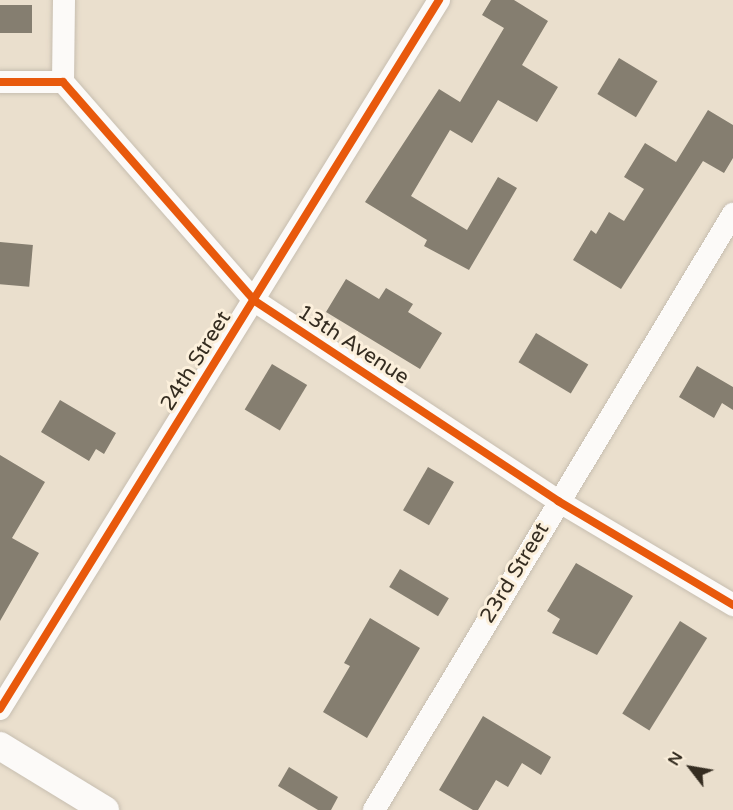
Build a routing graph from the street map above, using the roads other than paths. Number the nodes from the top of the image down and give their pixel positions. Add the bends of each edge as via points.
1 (64, 0) edge
2 (439, 0) edge
3 (0, 82) edge
4 (63, 82) junction
5 (733, 214) edge
6 (255, 301) junction
7 (558, 501) junction
8 (733, 605) edge
9 (0, 709) edge
10 (0, 746) edge
11 (105, 810) edge
12 (374, 810) edge

1 - 4 street
2 - 6 street, 24th Street
3 - 4 street
4 - 6 street, 13th Avenue
5 - 7 street, 23rd Street
6 - 7 street, 13th Avenue
6 - 9 street, 24th Street
7 - 8 street, 13th Avenue
7 - 12 street, 23rd Street
10 - 11 street

